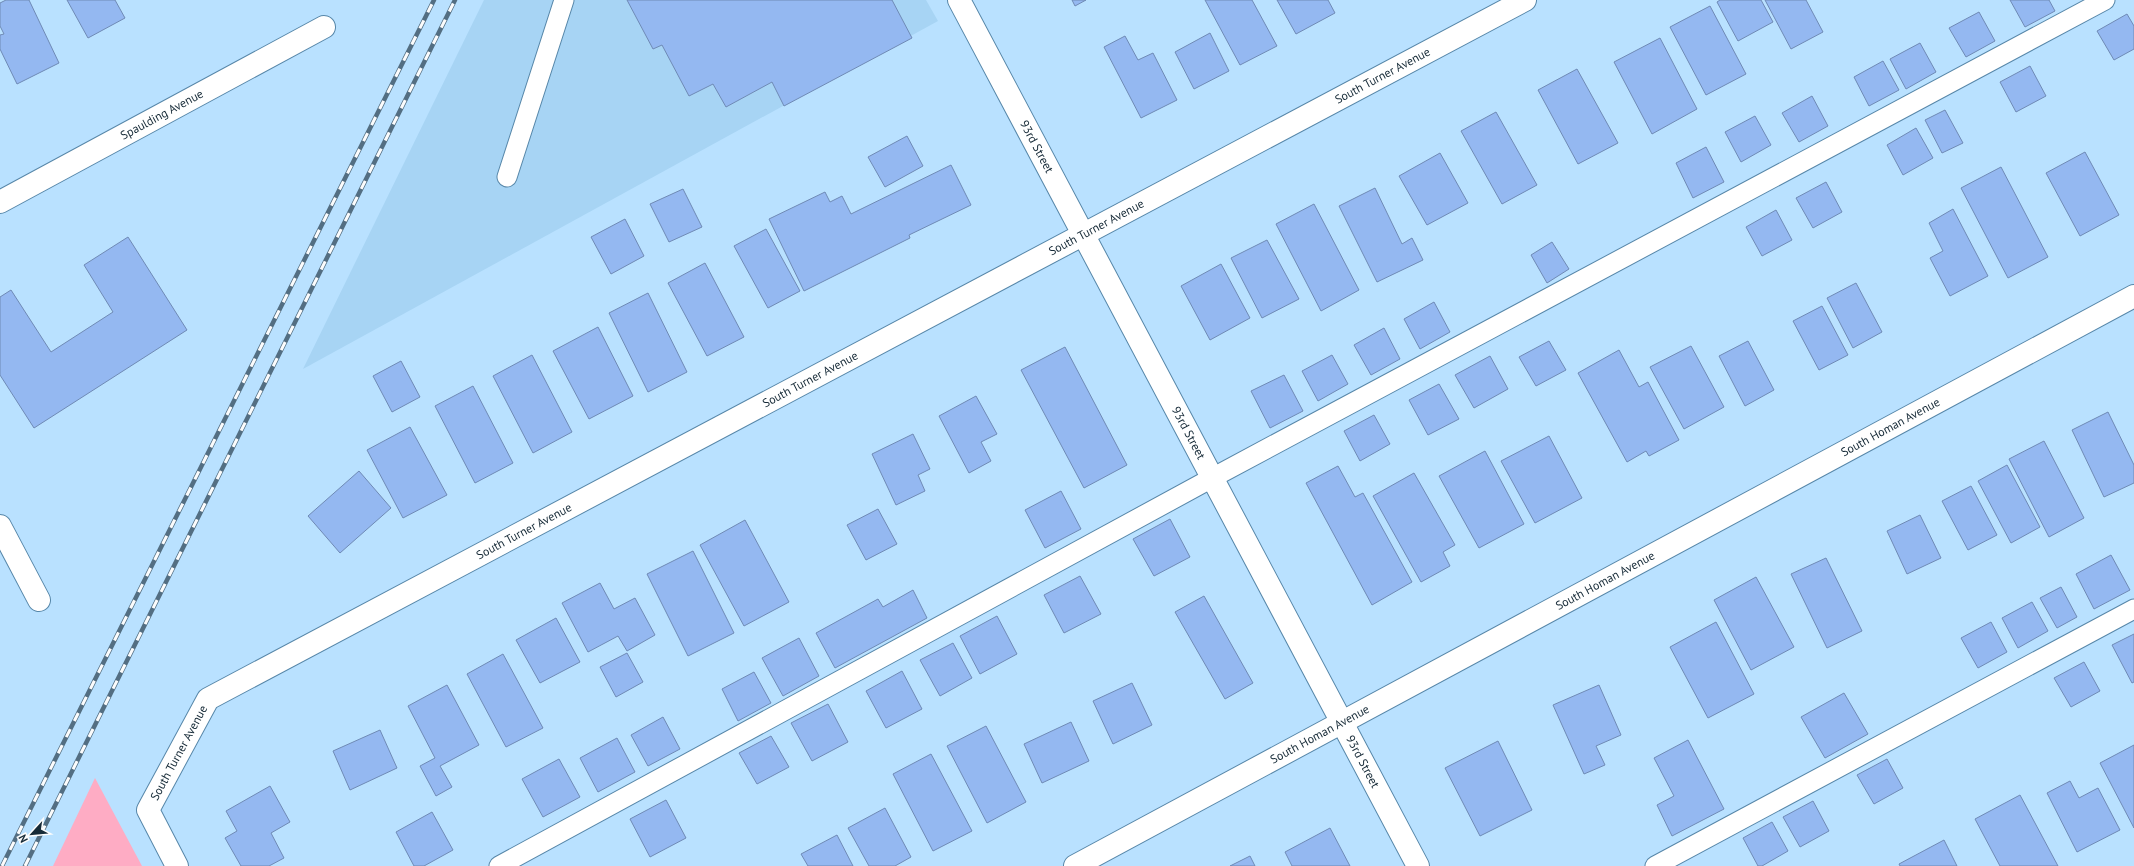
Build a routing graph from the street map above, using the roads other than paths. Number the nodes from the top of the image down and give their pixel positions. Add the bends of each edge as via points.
1 (564, 0) edge
2 (959, 0) edge
3 (1525, 0) edge
4 (2105, 0) edge
5 (324, 27) dead end
6 (507, 177) dead end
7 (0, 202) edge
8 (1083, 234) junction
9 (2134, 296) edge
10 (1212, 478) junction
11 (0, 526) edge
12 (39, 600) dead end
13 (2134, 609) edge
14 (1342, 722) junction
15 (177, 866) edge
16 (499, 866) edge
17 (1076, 866) edge
18 (1418, 866) edge
19 (1655, 866) edge

1 - 6 lane
2 - 8 street, 93rd Street
3 - 8 street, South Turner Avenue
4 - 10 lane
5 - 7 street, Spaulding Avenue
8 - 10 street, 93rd Street
8 - 15 street, South Turner Avenue via 208,699 148,810
9 - 14 street, South Homan Avenue
10 - 14 street, 93rd Street
10 - 16 lane
11 - 12 street
13 - 19 lane
14 - 17 street, South Homan Avenue
14 - 18 street, 93rd Street

